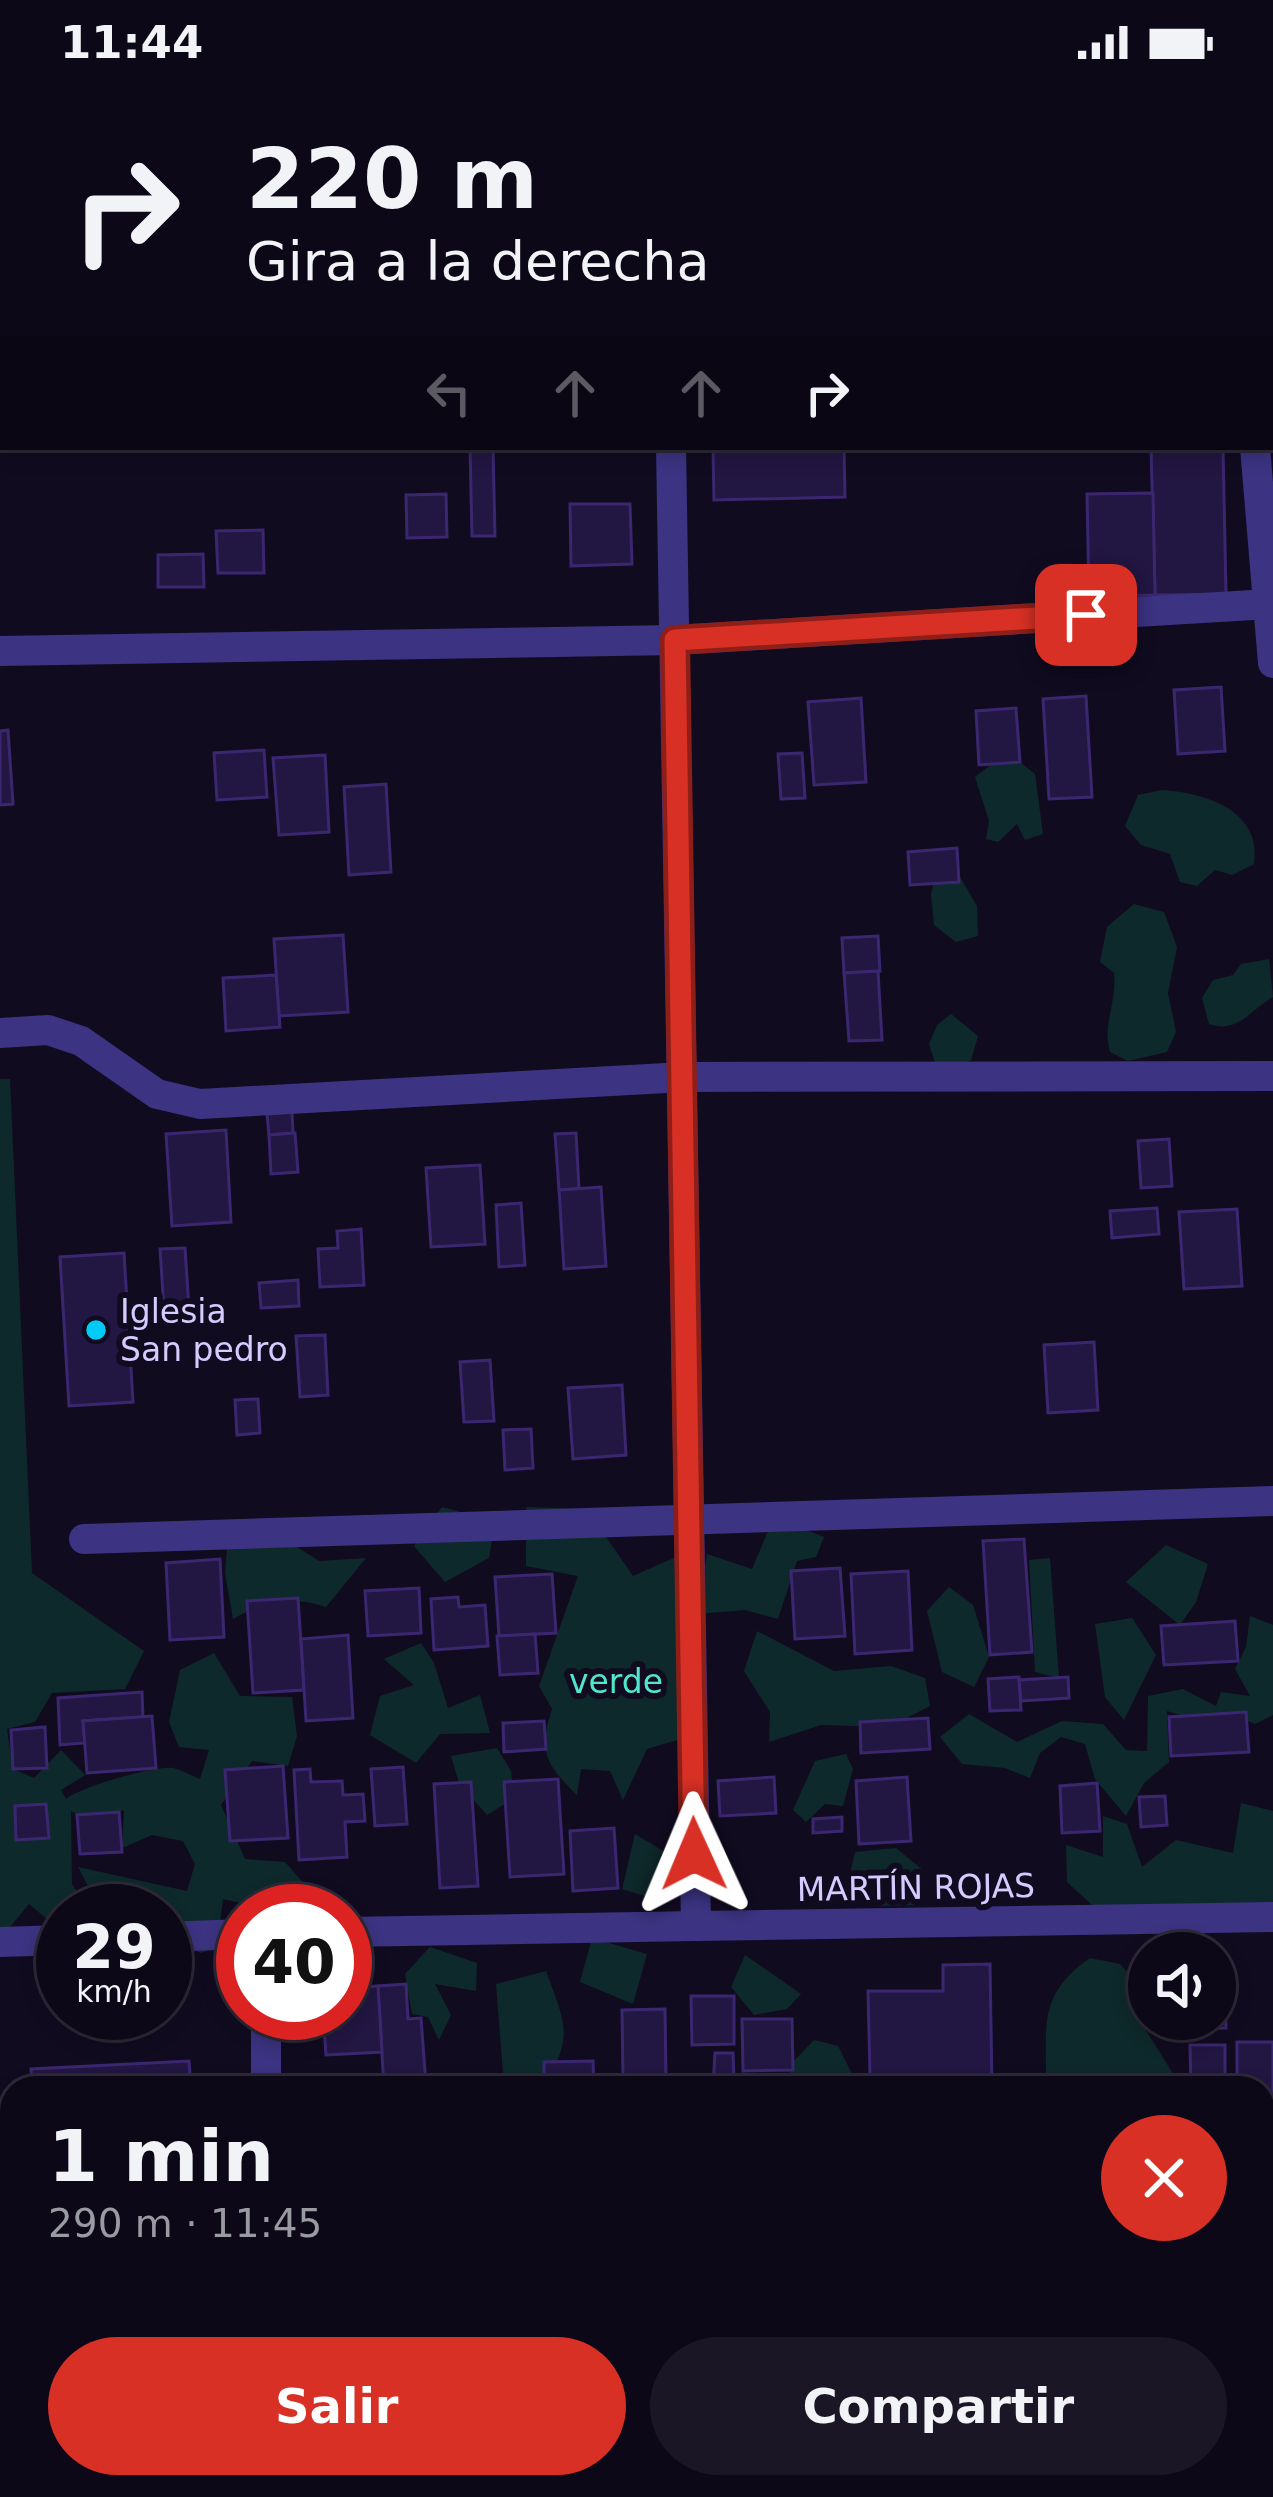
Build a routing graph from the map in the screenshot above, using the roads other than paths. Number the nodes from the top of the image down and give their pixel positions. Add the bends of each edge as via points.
1 (671, 450) edge
2 (1255, 450) edge
3 (1269, 604) junction
4 (675, 640) junction
5 (0, 651) edge
6 (1273, 663) edge
7 (0, 1033) edge
8 (1273, 1076) edge
9 (684, 1077) junction
10 (1273, 1501) edge
11 (693, 1518) junction
12 (84, 1539) dead end
13 (1273, 1917) edge
14 (696, 1926) junction
15 (372, 1932) edge
16 (36, 1941) edge
17 (0, 1942) edge
18 (266, 2040) edge
19 (266, 2076) edge

1 - 4 street
2 - 3 street
3 - 4 street
3 - 6 street
4 - 5 street
4 - 9 street
7 - 9 street via 48,1030 81,1041 157,1094 200,1104
8 - 9 street
9 - 11 street
10 - 11 street
11 - 12 street
11 - 14 street
13 - 14 street, MARTÍN ROJAS
14 - 15 street, MARTÍN ROJAS
16 - 17 street
18 - 19 street

